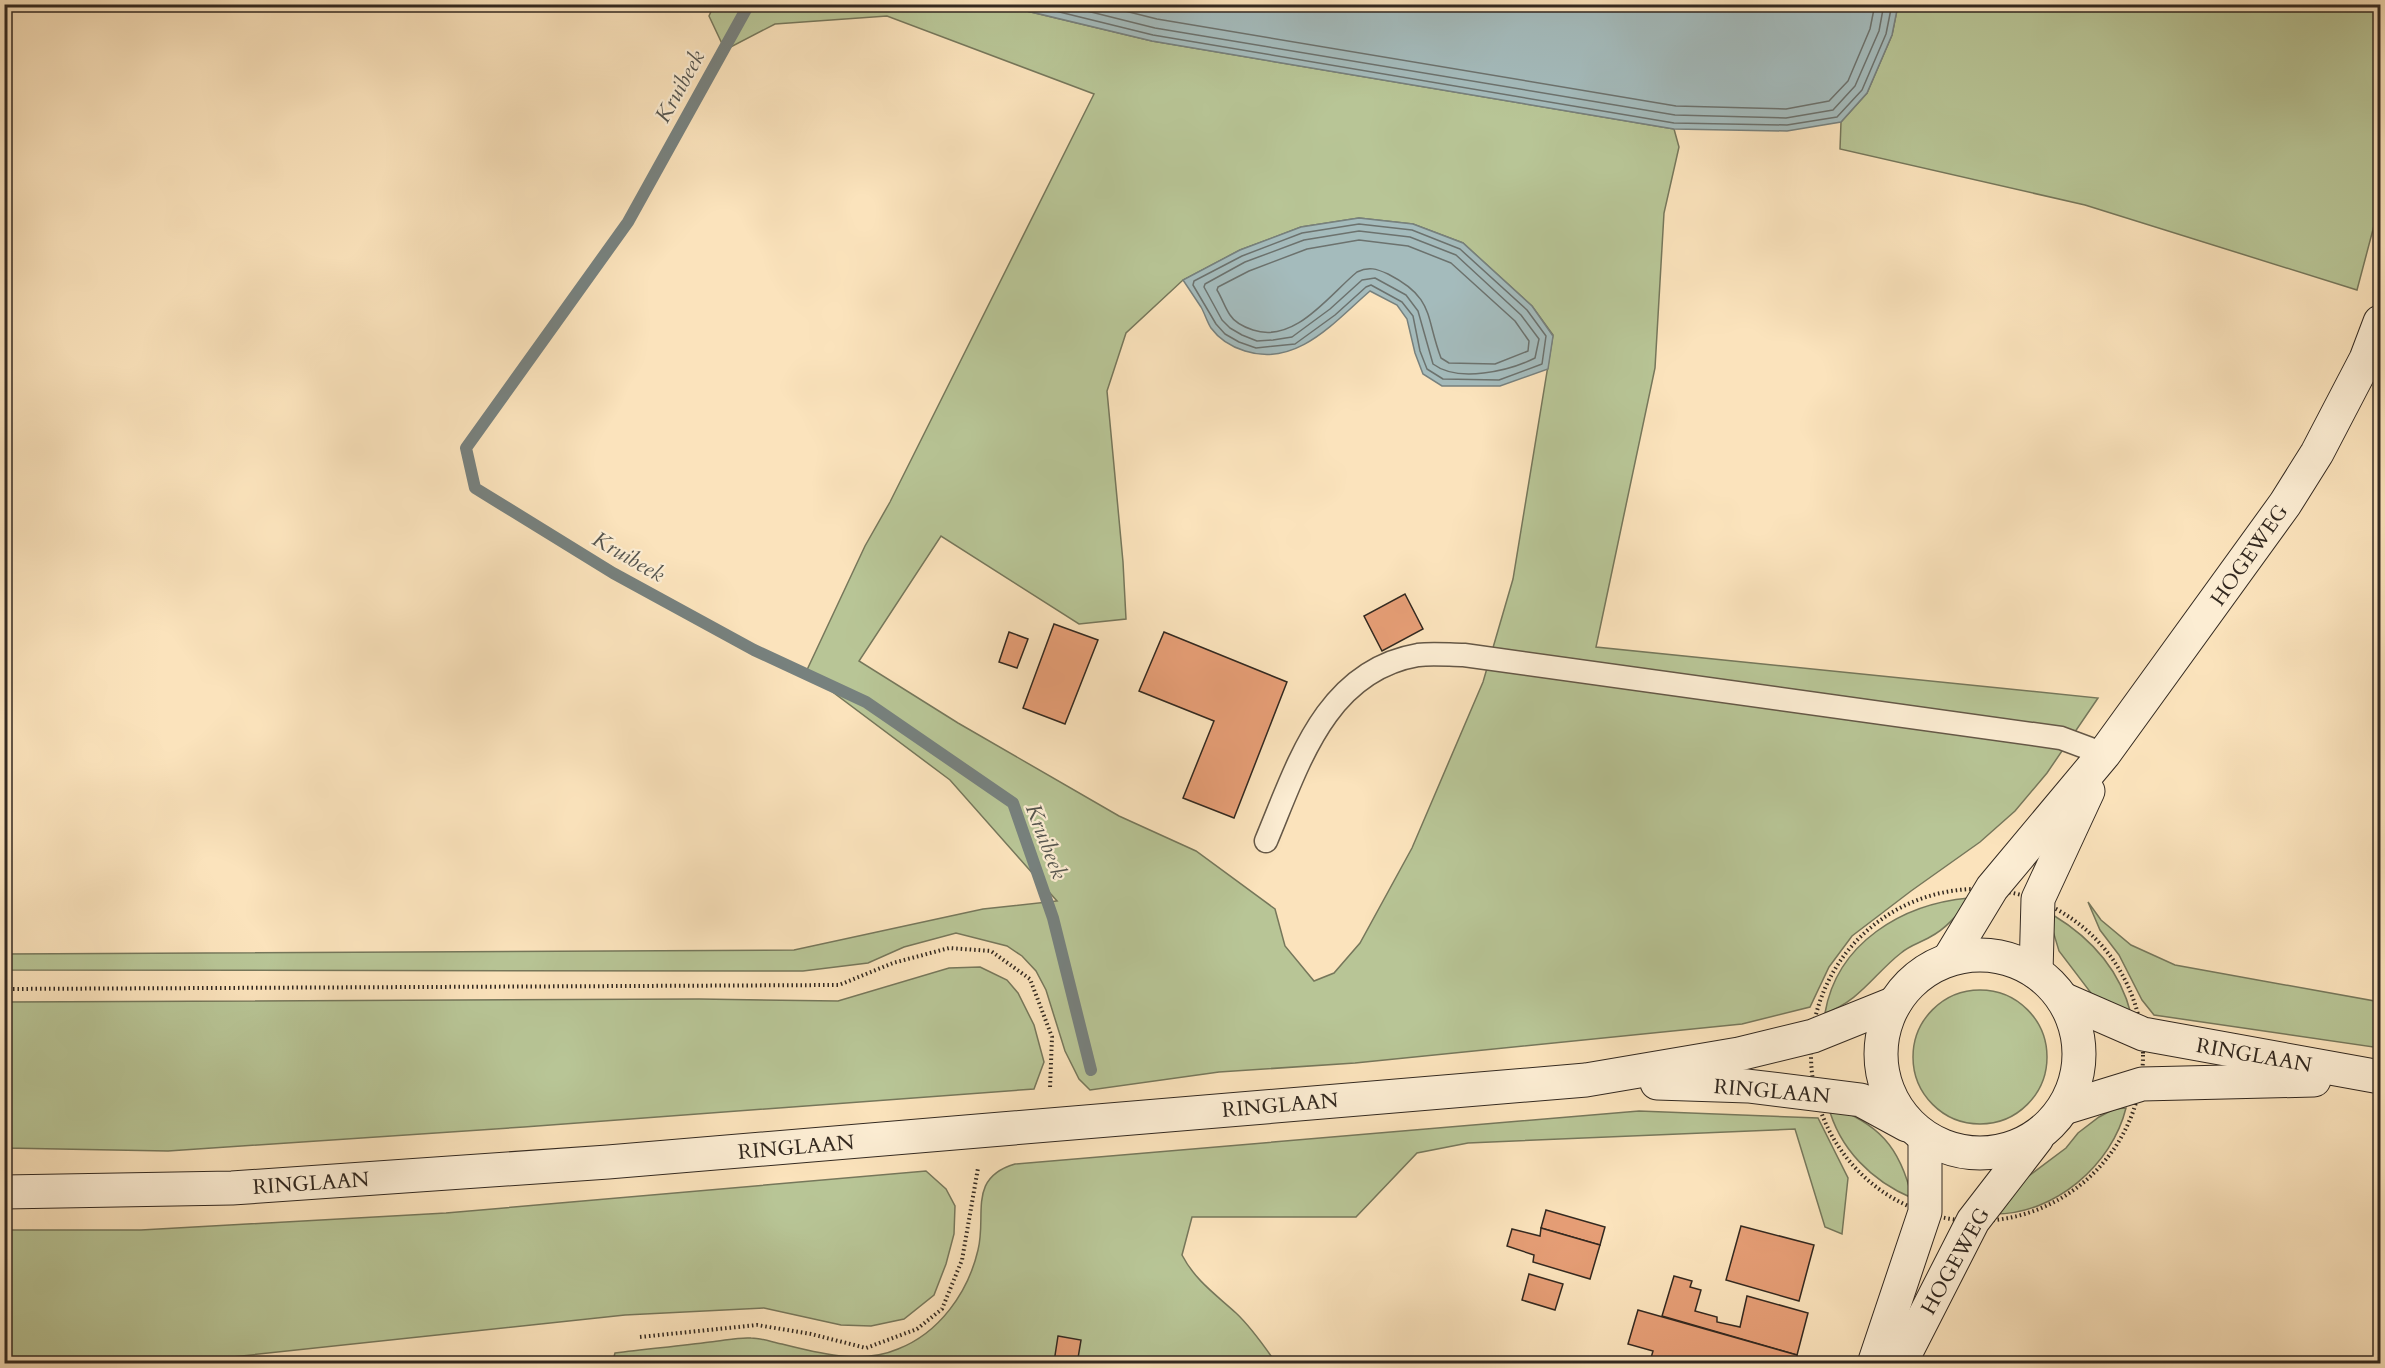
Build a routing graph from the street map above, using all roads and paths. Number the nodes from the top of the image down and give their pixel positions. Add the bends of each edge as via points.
1 (2376, 332) edge
2 (2104, 754) junction
3 (1266, 841) dead end
4 (1992, 888) junction
5 (2038, 899) junction
6 (1948, 960) junction
7 (2036, 972) junction
8 (4, 989) edge
9 (2063, 999) junction
10 (1895, 1003) junction
11 (2143, 1034) junction
12 (1814, 1036) junction
13 (2380, 1078) edge
14 (1586, 1080) junction
15 (2142, 1084) junction
16 (1814, 1093) junction
17 (2064, 1108) junction
18 (1048, 1125) junction
19 (985, 1131) junction
20 (1919, 1133) junction
21 (2040, 1134) junction
22 (4, 1192) edge
23 (1925, 1212) junction
24 (1973, 1221) junction
25 (640, 1336) dead end
26 (1874, 1364) edge
27 (1900, 1364) edge

1 - 2 main road, HOGEWEG via 2317,453 2285,504
2 - 3 lane via 2061,738 1464,655 1419,655 1377,668 1350,687 1320,722 1303,752
2 - 4 main road, HOGEWEG
2 - 5 main road, HOGEWEG
4 - 5 path
4 - 6 main road, HOGEWEG
4 - 12 path via 1920,899 1891,913 1862,936 1824,986 1815,1009
5 - 7 main road, HOGEWEG
5 - 11 path via 2078,921 2102,947 2136,1003
6 - 7 main road, RINGLAAN via 1978,954 2009,959
6 - 10 main road, RINGLAAN via 1918,976
7 - 9 main road, RINGLAAN
8 - 18 path via 839,985 892,963 949,948 991,951 1030,979 1052,1037
9 - 11 main road, RINGLAAN
9 - 17 main road, RINGLAAN via 2078,1035 2078,1072
10 - 12 main road, RINGLAAN
10 - 20 main road, RINGLAAN via 1880,1047 1887,1091
11 - 13 main road, RINGLAAN
11 - 15 path
12 - 14 main road, RINGLAAN via 1739,1054
12 - 16 path
13 - 15 main road, RINGLAAN
14 - 16 main road, RINGLAAN via 1748,1086
14 - 18 main road, RINGLAAN
15 - 17 main road, RINGLAAN
15 - 24 path via 2130,1119 2091,1177 2062,1199 2031,1214 2004,1223
16 - 20 main road, RINGLAAN via 1861,1100
16 - 23 path via 1828,1125 1861,1174 1883,1194
17 - 21 main road, RINGLAAN
18 - 19 main road, RINGLAAN
19 - 22 main road, RINGLAAN via 232,1188
19 - 25 path via 962,1260 942,1309 917,1329 866,1348 757,1325
20 - 21 main road, RINGLAAN via 1953,1150 1983,1154 2013,1148
20 - 23 main road, HOGEWEG
21 - 24 main road, HOGEWEG
23 - 24 path
23 - 26 main road, HOGEWEG
24 - 27 main road, HOGEWEG

